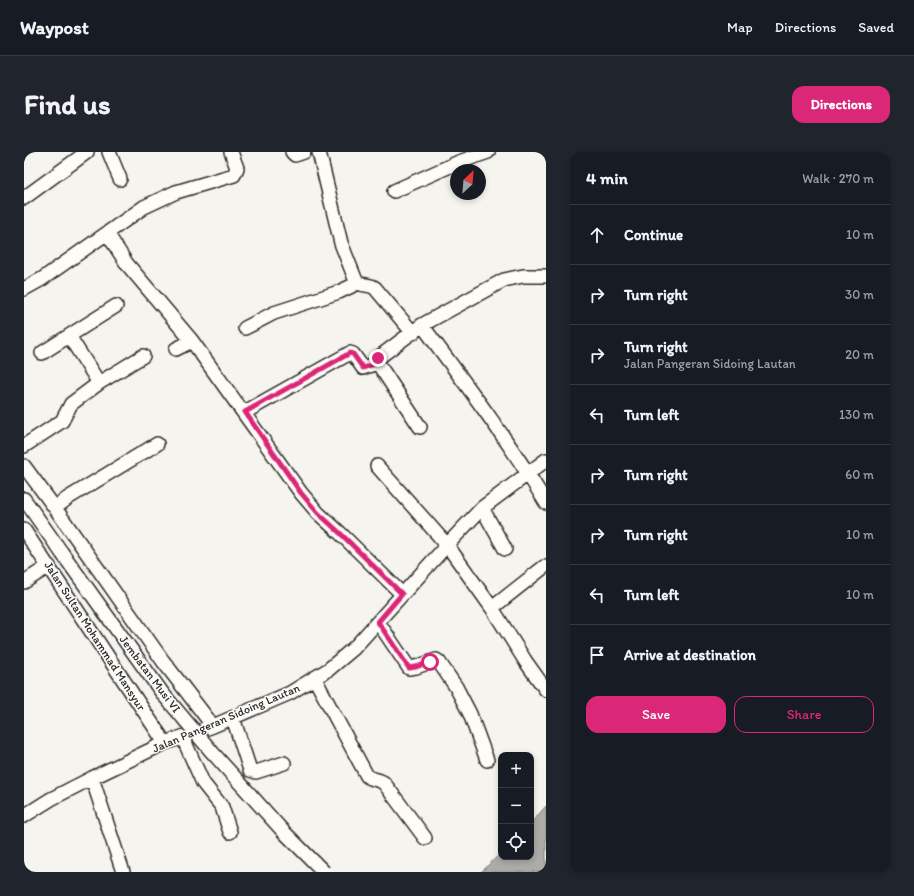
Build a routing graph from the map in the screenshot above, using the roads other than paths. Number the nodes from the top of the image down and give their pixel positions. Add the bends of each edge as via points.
1 (87, 152) edge
2 (109, 152) edge
3 (231, 152) edge
4 (292, 152) edge
5 (304, 152) edge
6 (319, 152) edge
7 (488, 152) edge
8 (120, 179) dead end
9 (394, 191) dead end
10 (24, 198) edge
11 (107, 233) junction
12 (546, 276) edge
13 (358, 283) junction
14 (24, 289) edge
15 (116, 306) dead end
16 (245, 328) dead end
17 (417, 329) junction
18 (68, 336) junction
19 (192, 341) junction
20 (176, 349) dead end
21 (42, 353) dead end
22 (143, 356) dead end
23 (378, 363) junction
24 (98, 383) junction
25 (245, 412) junction
26 (420, 427) dead end
27 (157, 444) dead end
28 (24, 446) edge
29 (546, 460) edge
30 (24, 466) edge
31 (377, 466) dead end
32 (528, 473) junction
33 (24, 498) edge
34 (546, 503) edge
35 (55, 508) junction
36 (482, 508) junction
37 (24, 531) edge
38 (447, 545) junction
39 (505, 549) dead end
40 (49, 566) junction
41 (544, 567) dead end
42 (24, 582) edge
43 (402, 594) junction
44 (492, 608) junction
45 (378, 622) junction
46 (315, 679) junction
47 (546, 690) edge
48 (233, 718) junction
49 (213, 726) junction
50 (183, 738) junction
51 (166, 743) junction
52 (488, 760) dead end
53 (284, 763) dead end
54 (92, 778) junction
55 (24, 816) edge
56 (230, 832) dead end
57 (425, 838) dead end
58 (123, 872) edge
59 (324, 872) edge

1 - 10 street
2 - 8 street
3 - 11 street via 237,168 232,176 159,199
4 - 5 street via 296,155
6 - 13 street via 341,242
7 - 9 street
11 - 14 street
11 - 19 street via 127,264
12 - 17 street via 523,276 504,280
13 - 16 street via 339,292 274,313
13 - 17 street via 375,288
15 - 18 street
17 - 23 street via 378,358
17 - 32 street via 462,379
18 - 21 street
18 - 24 street
19 - 20 street
19 - 25 street
22 - 24 street
23 - 25 street via 363,368 350,353
23 - 26 street
24 - 28 street via 71,404 62,421
25 - 43 street via 301,493 318,513
27 - 35 street
29 - 32 street, Jalan Pangeran Sidoing Lautan
30 - 35 street
31 - 38 street
32 - 34 street
32 - 36 street, Jalan Pangeran Sidoing Lautan
33 - 59 street, Jembatan Musi VI, bridge via 163,694 282,830
35 - 49 street via 163,662
36 - 38 street, Jalan Pangeran Sidoing Lautan
36 - 39 street
37 - 40 street, Jalan Sultan Mohammad Mansyur
38 - 43 street, Jalan Pangeran Sidoing Lautan
38 - 44 street
40 - 42 street
40 - 51 street, Jalan Sultan Mohammad Mansyur
41 - 44 street
43 - 45 street, Jalan Pangeran Sidoing Lautan
44 - 47 street
45 - 46 street, Jalan Pangeran Sidoing Lautan via 350,652
45 - 52 street via 409,668 436,660 439,662 470,714
46 - 48 street, Jalan Pangeran Sidoing Lautan
46 - 57 street via 367,776 384,783
48 - 49 street, Jalan Pangeran Sidoing Lautan
48 - 53 street via 250,770 256,772
49 - 50 street, Jalan Pangeran Sidoing Lautan
50 - 51 street, Jalan Pangeran Sidoing Lautan
50 - 56 street via 203,783 222,807
51 - 54 street, Jalan Pangeran Sidoing Lautan
54 - 55 street, Jalan Pangeran Sidoing Lautan
54 - 58 street

